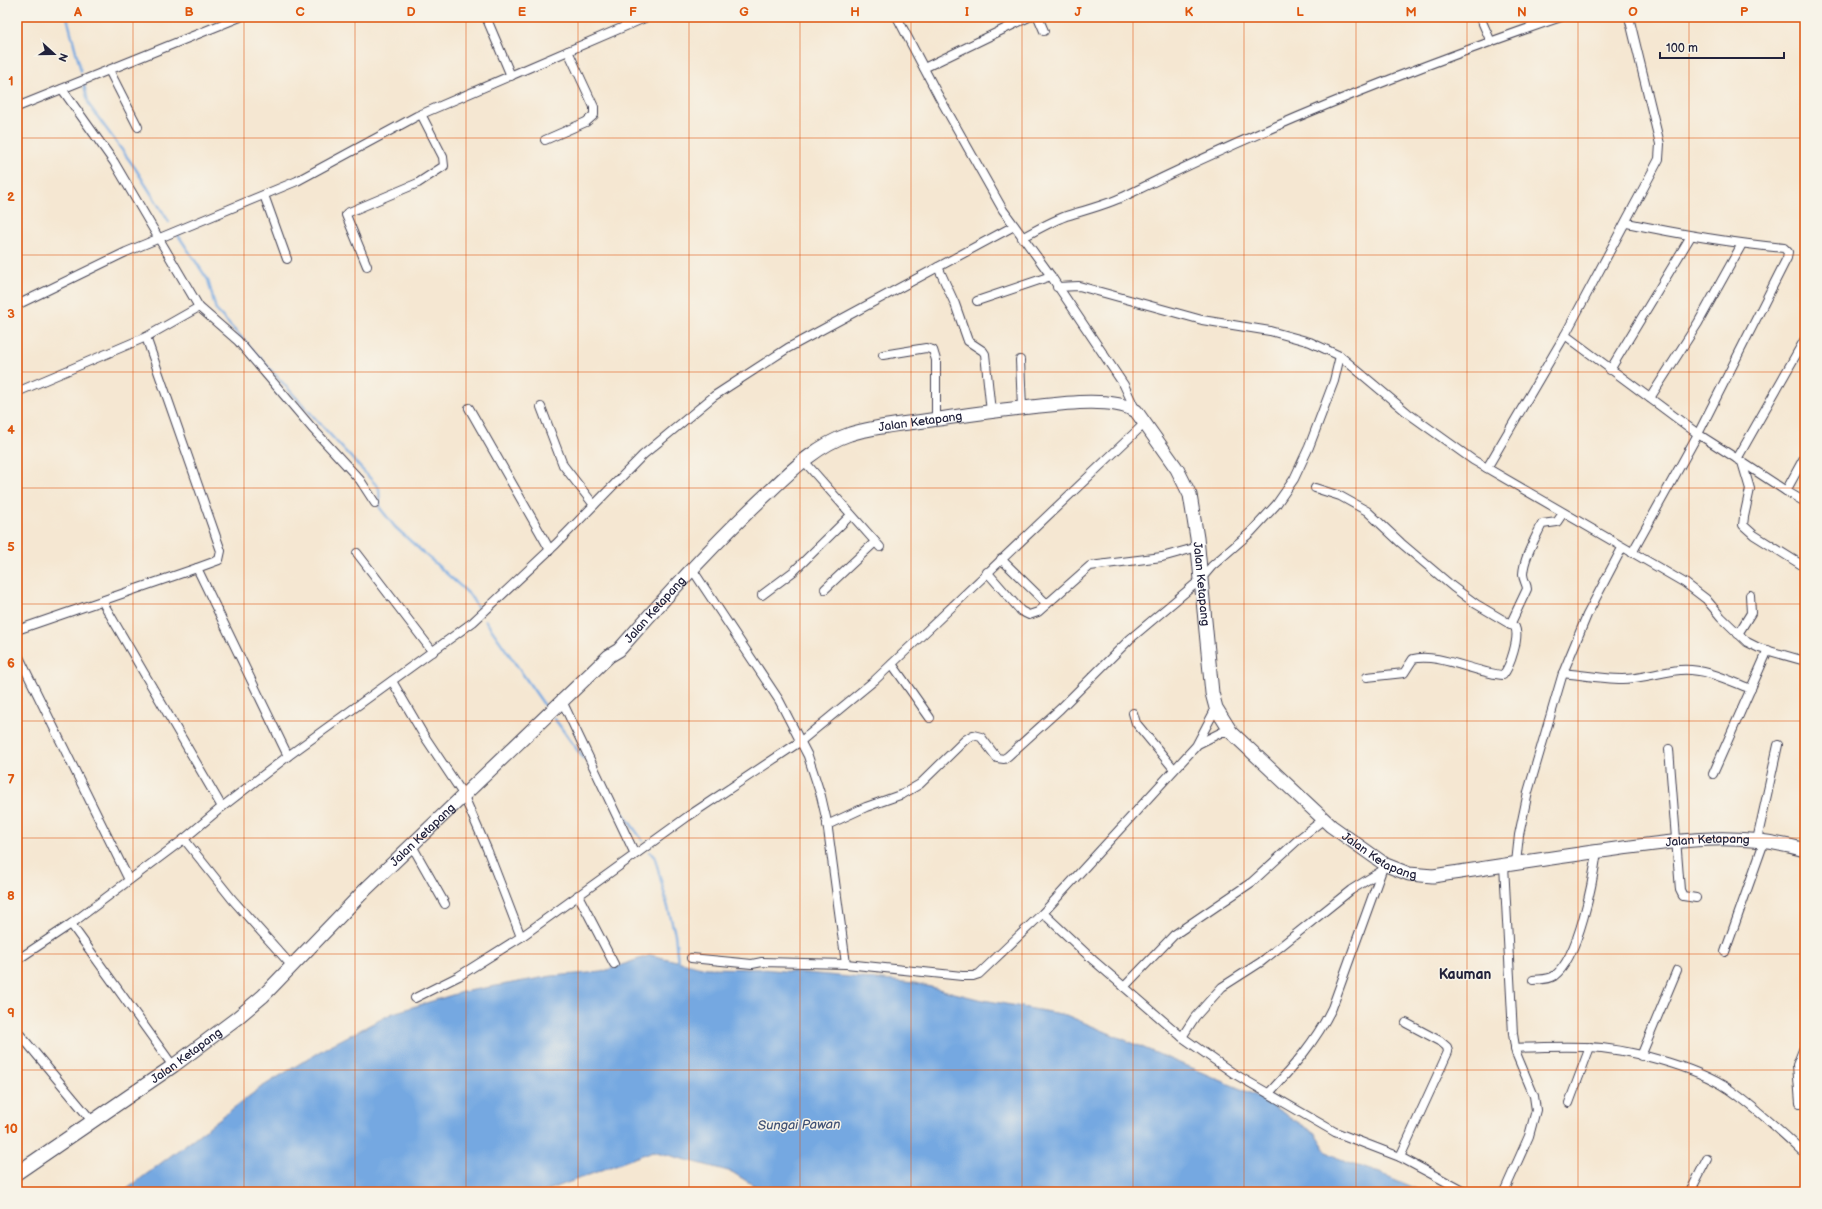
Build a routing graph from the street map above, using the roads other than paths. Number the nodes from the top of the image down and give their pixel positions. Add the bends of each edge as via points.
1 (240, 17) edge
2 (486, 17) edge
3 (647, 17) edge
4 (897, 17) edge
5 (1029, 17) edge
6 (1038, 17) edge
7 (1480, 17) edge
8 (1561, 17) edge
9 (1629, 17) edge
10 (1044, 31) dead end
11 (1491, 42) junction
12 (568, 51) junction
13 (924, 68) junction
14 (108, 70) junction
15 (511, 76) junction
16 (62, 89) junction
17 (17, 107) edge
18 (421, 114) junction
19 (138, 127) dead end
20 (545, 140) dead end
21 (264, 195) junction
22 (1626, 222) junction
23 (1014, 226) junction
24 (1691, 236) junction
25 (158, 238) junction
26 (1022, 238) junction
27 (1742, 244) junction
28 (287, 259) dead end
29 (367, 266) dead end
30 (938, 267) junction
31 (1051, 276) junction
32 (1058, 287) junction
33 (977, 301) dead end
34 (17, 305) edge
35 (199, 307) junction
36 (1565, 335) junction
37 (146, 337) junction
38 (1805, 339) edge
39 (883, 355) dead end
40 (1340, 356) junction
41 (1020, 360) dead end
42 (1610, 370) junction
43 (17, 392) edge
44 (1650, 398) junction
45 (541, 406) dead end
46 (470, 408) dead end
47 (1022, 408) junction
48 (1136, 411) junction
49 (991, 412) junction
50 (936, 420) junction
51 (1144, 424) junction
52 (1698, 434) junction
53 (1805, 456) edge
54 (1739, 460) junction
55 (804, 461) junction
56 (1487, 468) junction
57 (1315, 488) dead end
58 (1786, 491) junction
59 (1805, 502) edge
60 (375, 503) dead end
61 (594, 504) junction
62 (1563, 513) junction
63 (851, 515) junction
64 (1198, 547) junction
65 (1622, 548) junction
66 (550, 550) junction
67 (357, 553) dead end
68 (1632, 553) junction
69 (1001, 559) junction
70 (1805, 567) edge
71 (197, 568) junction
72 (692, 569) junction
73 (987, 572) junction
74 (1200, 580) junction
75 (825, 589) dead end
76 (762, 595) dead end
77 (1750, 595) dead end
78 (102, 601) junction
79 (1047, 604) junction
80 (1510, 625) junction
81 (17, 630) edge
82 (1738, 634) junction
83 (1768, 650) junction
84 (433, 652) junction
85 (17, 653) edge
86 (1805, 661) edge
87 (892, 664) junction
88 (1563, 673) junction
89 (1367, 677) dead end
90 (392, 681) junction
91 (1751, 689) junction
92 (562, 701) junction
93 (1216, 708) junction
94 (1133, 713) dead end
95 (930, 718) dead end
96 (1231, 732) junction
97 (802, 741) junction
98 (1778, 745) dead end
99 (1196, 746) junction
100 (1669, 749) dead end
101 (288, 756) junction
102 (1174, 769) junction
103 (1713, 774) dead end
104 (463, 794) junction
105 (222, 807) junction
106 (1324, 819) junction
107 (827, 825) junction
108 (184, 840) junction
109 (1677, 840) junction
110 (1760, 841) junction
111 (412, 844) junction
112 (1805, 850) edge
113 (1598, 851) junction
114 (635, 854) junction
115 (1510, 864) junction
116 (1383, 868) junction
117 (129, 880) junction
118 (578, 896) junction
119 (1696, 898) dead end
120 (445, 904) dead end
121 (1043, 913) junction
122 (71, 924) junction
123 (521, 938) junction
124 (1725, 952) dead end
125 (691, 958) dead end
126 (17, 960) edge
127 (614, 964) dead end
128 (846, 964) junction
129 (291, 965) junction
130 (1677, 970) dead end
131 (1533, 980) dead end
132 (1124, 987) junction
133 (415, 998) dead end
134 (1406, 1023) dead end
135 (17, 1030) edge
136 (1182, 1037) junction
137 (1805, 1045) edge
138 (1590, 1047) junction
139 (1515, 1048) junction
140 (1641, 1056) junction
141 (173, 1066) junction
142 (1269, 1093) junction
143 (1568, 1103) dead end
144 (1800, 1103) dead end
145 (92, 1121) junction
146 (1805, 1154) edge
147 (1400, 1157) junction
148 (1707, 1159) dead end
149 (17, 1173) edge
150 (1465, 1192) edge
151 (1504, 1192) edge
152 (1690, 1192) edge

1 - 14 street
2 - 15 street
3 - 12 street
4 - 13 street
5 - 13 street
6 - 10 street
7 - 11 street
8 - 11 street
9 - 22 street via 1661,151 1656,168
11 - 26 street via 1306,114 1115,200 1049,223
12 - 15 street
12 - 20 street via 594,107 594,115 586,122
13 - 23 street
14 - 16 street
14 - 19 street
15 - 18 street
16 - 17 street
16 - 25 street via 114,162
18 - 21 street via 310,175
18 - 29 street via 443,157 443,169 418,183 347,213
21 - 25 street
21 - 28 street
22 - 24 street
22 - 36 street
23 - 26 street
23 - 30 street
24 - 27 street
24 - 42 street
25 - 34 street
25 - 35 street
26 - 31 street
27 - 44 street via 1698,323
27 - 52 street via 1784,248 1788,252 1787,258
30 - 49 street via 968,341 985,354
30 - 61 street via 788,348 729,385 671,430
31 - 32 street
31 - 33 street
32 - 40 street via 1079,286 1202,320 1270,331 1310,342
32 - 48 street via 1124,385
35 - 37 street
35 - 60 street via 238,341 360,480
36 - 42 street
36 - 56 street
37 - 43 street
37 - 71 street via 222,551 219,560
38 - 54 street
39 - 50 street via 926,348 933,350 936,360
40 - 56 street via 1409,414
40 - 74 street via 1334,381 1312,440 1294,479 1276,505 1251,532
41 - 47 street
42 - 44 street
44 - 52 street
45 - 61 street via 563,465
46 - 66 street
47 - 48 main road, Jalan Ketapang via 1092,403 1124,406
47 - 49 main road, Jalan Ketapang
48 - 51 main road, Jalan Ketapang
49 - 50 main road, Jalan Ketapang
50 - 55 main road, Jalan Ketapang via 878,427 849,435 830,443
51 - 64 main road, Jalan Ketapang via 1184,481 1193,508
51 - 69 street
52 - 54 street
52 - 68 street
53 - 58 street
54 - 58 street
54 - 70 street via 1750,489 1744,525 1754,535
55 - 63 street
55 - 72 main road, Jalan Ketapang via 732,526
56 - 62 street
57 - 80 street via 1340,496 1367,511 1453,587
58 - 59 street
61 - 66 street
62 - 65 street
62 - 80 street via 1557,522 1542,524 1538,532 1525,562 1524,579 1527,589
63 - 75 street via 877,545
63 - 76 street via 794,571
64 - 74 main road, Jalan Ketapang
64 - 79 street via 1162,557 1090,566
65 - 68 street
65 - 88 street via 1588,614
66 - 84 street via 473,622
67 - 84 street
68 - 82 street via 1685,583 1706,599
69 - 73 street
69 - 79 street
71 - 78 street
71 - 101 street
72 - 92 main road, Jalan Ketapang via 614,653
72 - 97 street via 779,700
73 - 79 street via 1025,613 1033,614
73 - 87 street
74 - 93 main road, Jalan Ketapang via 1210,678
74 - 107 street via 1130,639 1060,709 1004,759 997,758 981,737 973,735 920,784 903,794
77 - 82 street via 1751,613
78 - 81 street
78 - 105 street
80 - 89 street via 1516,630 1517,638 1503,675 1461,664 1420,658 1413,659 1404,673
82 - 83 street via 1753,645
83 - 86 street
83 - 91 street
84 - 90 street
85 - 117 street
87 - 95 street
87 - 97 street
88 - 91 street via 1620,679 1681,670 1693,671 1711,674
88 - 115 street
90 - 101 street
90 - 104 street
91 - 103 street
92 - 104 main road, Jalan Ketapang
92 - 114 street
93 - 96 main road, Jalan Ketapang
93 - 99 street
94 - 102 street via 1136,723
96 - 99 street via 1222,732
96 - 106 main road, Jalan Ketapang
97 - 107 street via 815,775
97 - 114 street
98 - 110 street
99 - 102 street
100 - 109 street
101 - 105 street
102 - 121 street
104 - 111 main road, Jalan Ketapang
104 - 123 street
105 - 108 street
106 - 116 main road, Jalan Ketapang
106 - 132 street via 1252,882 1174,935
107 - 128 street
108 - 117 street
108 - 129 street
109 - 110 main road, Jalan Ketapang via 1722,838
109 - 113 main road, Jalan Ketapang
109 - 119 street via 1680,892 1683,896
110 - 112 main road, Jalan Ketapang
110 - 124 street
111 - 120 street
111 - 129 main road, Jalan Ketapang
113 - 115 main road, Jalan Ketapang
113 - 131 street via 1588,904 1566,962 1553,976
114 - 118 street
115 - 116 main road, Jalan Ketapang via 1432,876
115 - 139 street via 1510,1002
116 - 136 street via 1351,890 1267,958 1222,987 1195,1017
116 - 142 street via 1325,1023 1296,1064
117 - 122 street
118 - 123 street
118 - 127 street
121 - 128 street via 984,970 973,976
121 - 132 street
122 - 126 street
122 - 141 street
123 - 133 street via 459,976
125 - 128 street via 752,964
129 - 141 main road, Jalan Ketapang via 263,996
130 - 140 street
132 - 136 street
134 - 147 street via 1440,1041 1447,1047 1448,1052
135 - 145 street
136 - 142 street via 1233,1073
137 - 144 street via 1797,1066
138 - 139 street
138 - 140 street
138 - 143 street
139 - 151 street via 1534,1096 1536,1110 1529,1136
140 - 146 street via 1684,1068 1729,1089
141 - 145 main road, Jalan Ketapang
142 - 147 street via 1336,1132
145 - 149 main road, Jalan Ketapang
147 - 150 street
148 - 152 street

